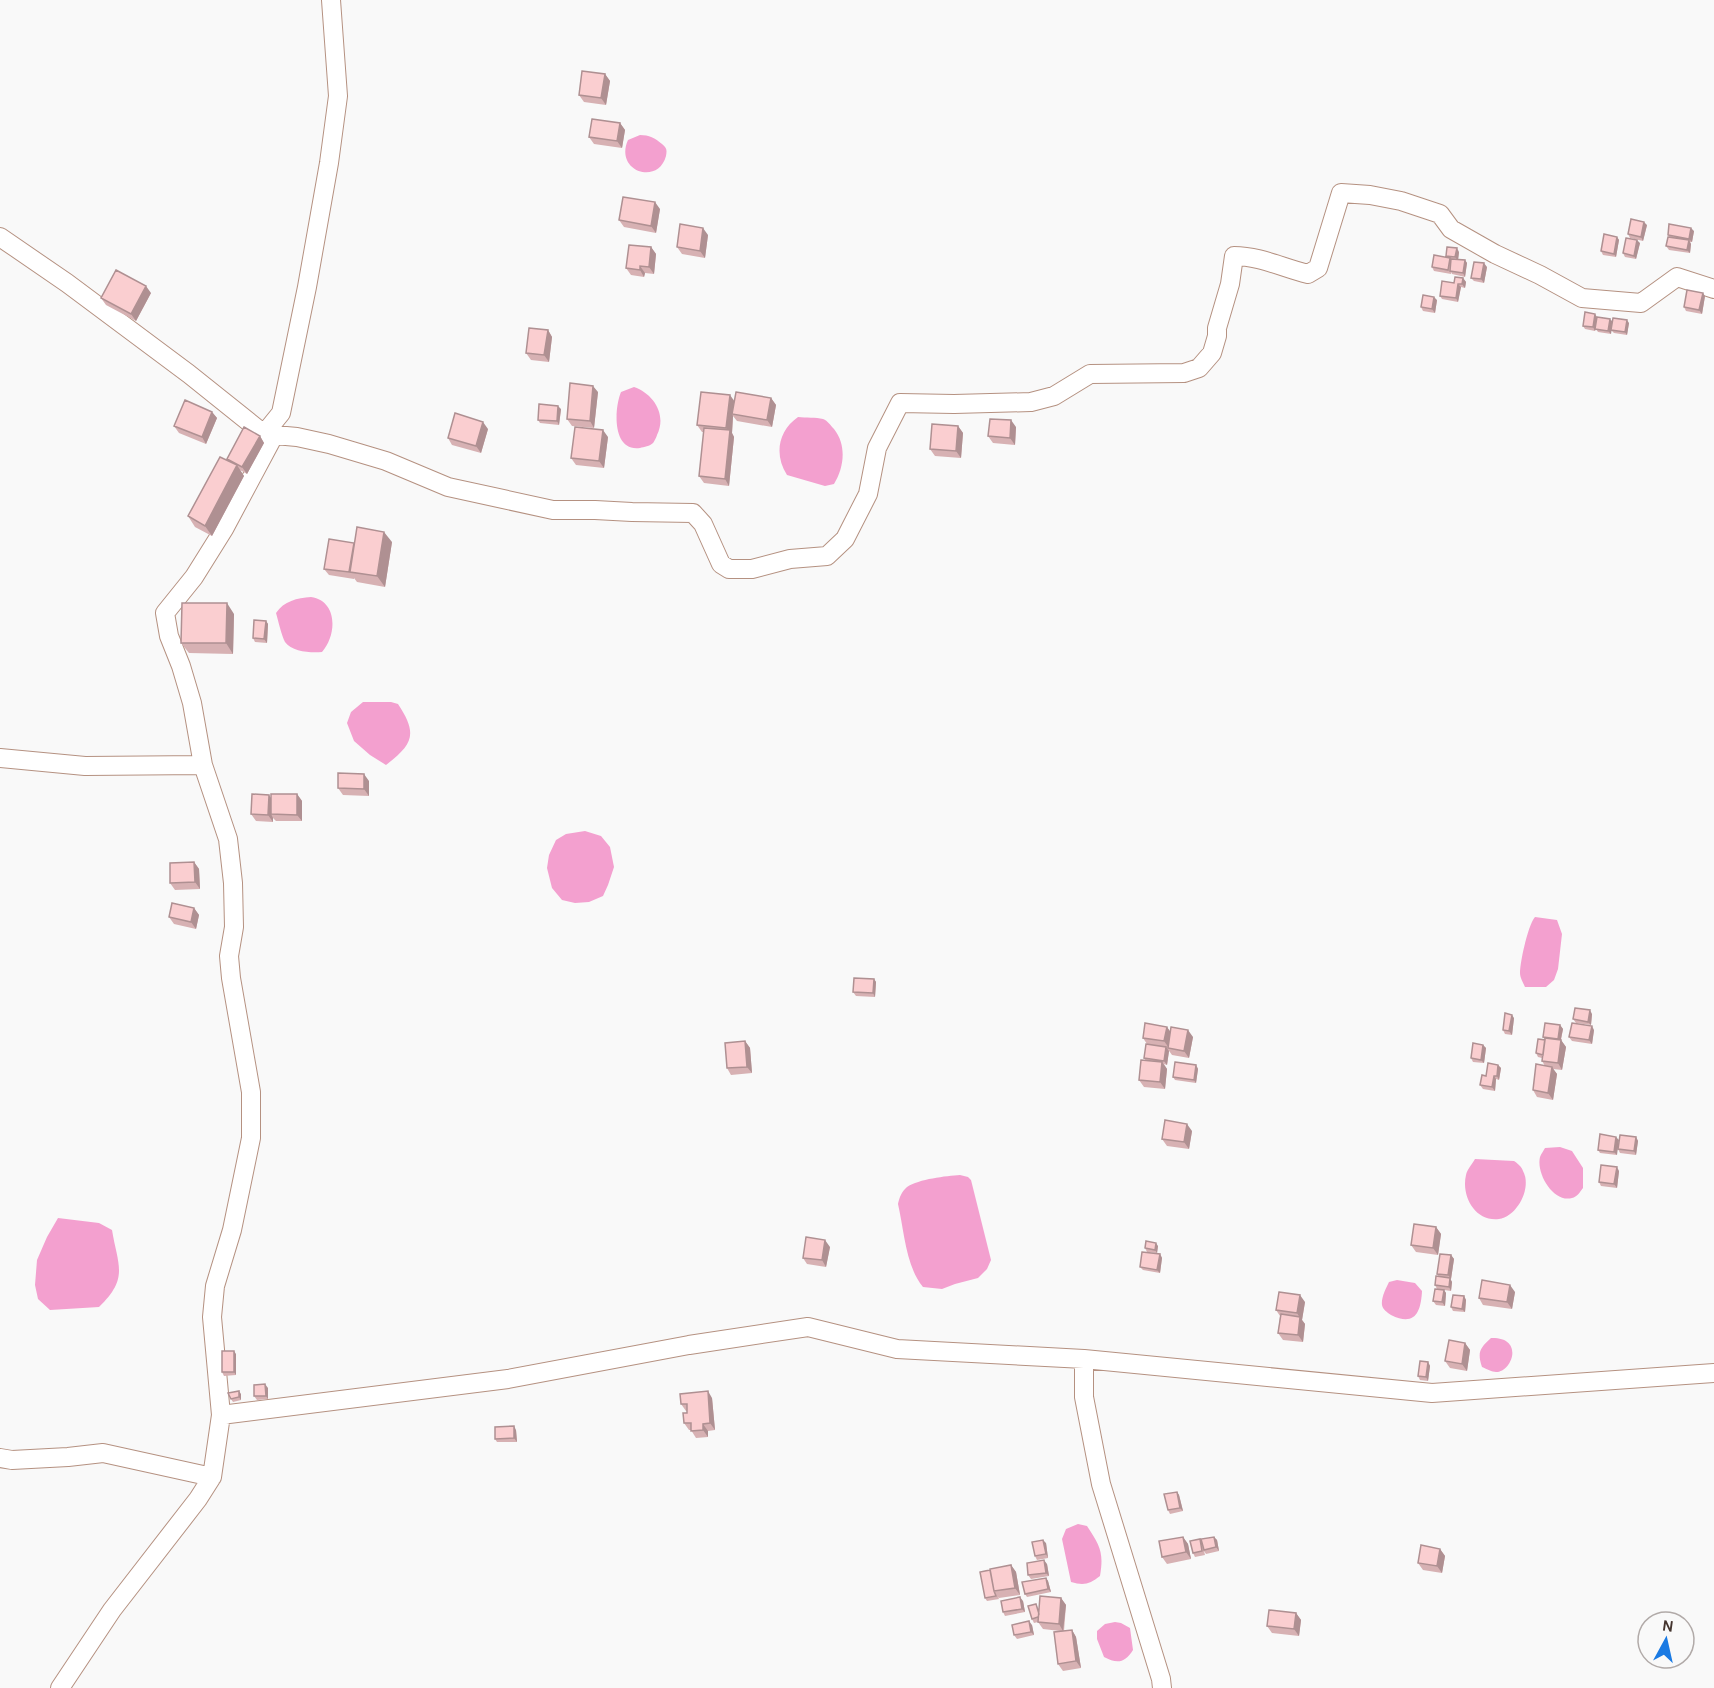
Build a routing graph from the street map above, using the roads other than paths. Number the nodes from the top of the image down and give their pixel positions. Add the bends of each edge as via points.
1 (331, 0) edge
2 (0, 237) edge
3 (1714, 289) edge
4 (264, 434) junction
5 (0, 758) edge
6 (203, 765) junction
7 (1084, 1359) junction
8 (1714, 1373) edge
9 (221, 1415) junction
10 (0, 1458) edge
11 (212, 1477) junction
12 (60, 1688) edge
13 (1162, 1688) edge

1 - 4 street via 338,96 329,163 281,413
2 - 4 street via 189,374
3 - 4 street via 1677,277 1641,303 1582,298 1451,229 1440,214 1401,201 1341,193 1318,268 1308,274 1251,256 1234,256 1212,353 1199,368 1184,373 1090,374 1054,396 1031,402 900,403 877,448 868,494 845,539 827,556 790,559 752,569 729,569 721,564 703,524 693,513 553,510 448,487 386,461 328,444
4 - 6 street via 271,441 224,529 195,577 165,613 192,703
5 - 6 street via 86,766
6 - 9 street via 228,839 234,927 229,956 251,1092 251,1138 232,1230 215,1286 212,1317
7 - 8 street via 1432,1393
7 - 9 street via 897,1349 808,1327 508,1379
7 - 13 street via 1084,1397 1101,1484
9 - 11 street
10 - 11 street via 103,1453
11 - 12 street via 112,1610

